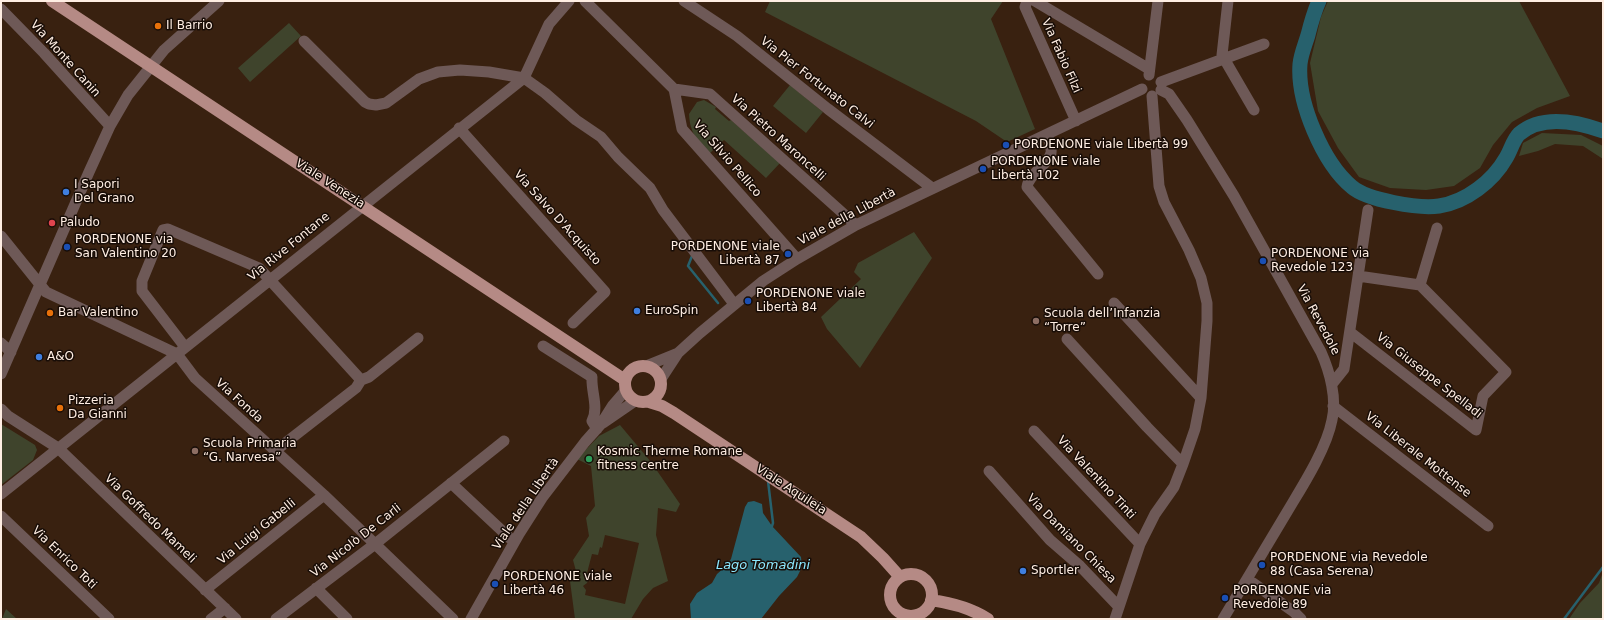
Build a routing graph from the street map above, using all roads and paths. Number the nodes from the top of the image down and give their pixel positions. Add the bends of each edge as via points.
1 (52, 1) edge
2 (219, 1) edge
3 (569, 1) edge
4 (585, 1) edge
5 (684, 1) edge
6 (1027, 1) edge
7 (1035, 1) edge
8 (1158, 1) edge
9 (1228, 1) edge
10 (1, 9) edge
11 (304, 41) dead end
12 (1264, 44) dead end
13 (1224, 58) junction
14 (1149, 72) junction
15 (524, 78) junction
16 (674, 89) junction
17 (1154, 89) junction
18 (1254, 110) dead end
19 (1076, 121) junction
20 (110, 126) junction
21 (459, 128) junction
22 (1047, 135) junction
23 (932, 188) junction
24 (1368, 210) dead end
25 (856, 225) junction
26 (1437, 228) dead end
27 (1, 236) edge
28 (797, 259) junction
29 (1098, 274) dead end
30 (1358, 276) junction
31 (271, 279) junction
32 (40, 283) junction
33 (1420, 285) junction
34 (1114, 303) dead end
35 (734, 304) junction
36 (573, 323) dead end
37 (1350, 332) junction
38 (418, 338) dead end
39 (1067, 339) dead end
40 (1, 343) edge
41 (543, 346) dead end
42 (181, 351) junction
43 (11, 352) junction
44 (678, 353) junction
45 (646, 366) junction
46 (1, 374) edge
47 (361, 380) junction
48 (628, 380) junction
49 (661, 383) junction
50 (1332, 384) junction
51 (1201, 398) junction
52 (635, 401) junction
53 (649, 402) junction
54 (1333, 406) junction
55 (674, 413) junction
56 (3, 414) edge
57 (599, 426) junction
58 (1034, 431) dead end
59 (504, 441) dead end
60 (58, 448) junction
61 (276, 451) junction
62 (1184, 464) junction
63 (989, 471) dead end
64 (451, 483) junction
65 (1, 494) edge
66 (324, 495) junction
67 (1, 516) edge
68 (1488, 526) dead end
69 (514, 542) junction
70 (375, 544) junction
71 (1140, 544) junction
72 (900, 577) junction
73 (1246, 581) junction
74 (316, 588) junction
75 (205, 590) junction
76 (931, 600) junction
77 (1119, 607) junction
78 (224, 608) junction
79 (913, 618) edge
80 (109, 619) edge
81 (211, 619) edge
82 (236, 619) edge
83 (276, 619) edge
84 (347, 619) edge
85 (453, 619) edge
86 (471, 619) edge
87 (988, 619) edge
88 (1115, 619) edge
89 (1223, 619) edge
90 (1301, 619) edge

1 - 48 main road, Viale Venezia
2 - 20 street via 164,50 143,74
3 - 15 street, Via Rive Fontane via 549,24
4 - 16 street
5 - 23 street, Via Pier Fortunato Calvi via 737,36
6 - 19 street, Via Fabio Filzi via 1025,7
7 - 14 street, Via Fabio Filzi
8 - 14 street
9 - 13 street via 1221,50
10 - 20 street, Via Monte Canin
11 - 15 street via 369,104 386,103 419,79 438,72 489,72
12 - 13 street, Viale della Libertà
13 - 17 street, Viale della Libertà
13 - 18 street
14 - 17 street, Via Fabio Filzi via 1156,76
14 - 17 street via 1141,84
15 - 21 street, Via Rive Fontane
15 - 35 street via 576,120 601,136 618,157 650,188 663,210
16 - 25 street, Via Pietro Maroncelli via 710,94
16 - 28 street, Via Silvio Pellico via 682,129
17 - 19 street, Viale della Libertà
17 - 50 street, Via Revedole via 1169,94 1234,196 1321,352
17 - 51 street, Via Damiano Chiesa via 1159,186 1164,202 1202,278 1207,303
19 - 22 street, Viale della Libertà
20 - 32 street
21 - 31 street, Via Rive Fontane
21 - 36 street, Via Salvo D'Acquisto via 605,292
22 - 23 street, Viale della Libertà
22 - 29 street via 1051,153 1028,181 1027,187
23 - 25 street, Viale della Libertà
24 - 30 street
25 - 28 street, Viale della Libertà
26 - 33 street
27 - 32 street, Via Fonda
28 - 35 street, Viale della Libertà
30 - 33 street
30 - 37 street
31 - 42 street, Via Rive Fontane
31 - 42 street via 259,268 168,229 163,230 141,287
31 - 47 street
32 - 42 street, Via Fonda via 46,292 52,295
32 - 43 street
33 - 37 street, Via Giuseppe Spelladi via 1506,372 1483,396 1476,430
34 - 51 street
35 - 44 street, Viale della Libertà
37 - 50 street via 1344,369
38 - 47 street via 369,377
39 - 62 street via 1147,428
40 - 43 street
41 - 57 street via 592,377 596,408 592,421
42 - 60 street, Via Rive Fontane
42 - 61 street, Via Fonda via 195,378
43 - 46 street
44 - 45 street, Viale della Libertà
44 - 49 street, Viale della Libertà
45 - 48 main road via 638,367
45 - 49 main road via 655,370
47 - 61 street via 356,388
48 - 52 main road via 629,396
48 - 57 street, Viale della Libertà
49 - 53 main road via 659,395
49 - 55 main road
50 - 54 street, Via Revedole
51 - 62 street, Via Damiano Chiesa
52 - 53 main road, Viale Aquileia
52 - 57 street, Viale della Libertà
53 - 55 main road, Viale Aquileia
54 - 68 street, Via Liberale Mottense
54 - 73 street, Via Revedole via 1329,433 1306,480
55 - 72 main road, Viale Aquileia via 861,537
56 - 60 street, Via Goffredo Mameli
57 - 69 street, Viale della Libertà via 542,498
58 - 71 street, Via Valentino Tinti
59 - 64 street, Via Nicolò De Carli
60 - 65 street, Via Rive Fontane
60 - 75 street, Via Goffredo Mameli
61 - 66 street, Via Fonda
62 - 71 street, Via Damiano Chiesa via 1174,487 1155,514
63 - 77 street, Via Damiano Chiesa via 1050,540 1080,566
64 - 69 street
64 - 70 street, Via Nicolò De Carli
66 - 70 street, Via Fonda
66 - 75 street, Via Luigi Gabelli
67 - 80 street, Via Enrico Toti
69 - 86 street, Viale della Libertà
70 - 74 street, Via Nicolò De Carli
70 - 85 street, Via Fonda
71 - 77 street, Via Damiano Chiesa
72 - 76 main road via 911,574 925,579 930,588
72 - 79 main road via 892,586 892,606 899,613
73 - 89 street, Via Revedole
73 - 90 street via 1253,583
74 - 83 street, Via Nicolò De Carli
74 - 84 street
75 - 78 street, Via Goffredo Mameli
76 - 79 main road via 926,610
76 - 87 main road via 959,606
77 - 88 street, Via Damiano Chiesa
78 - 81 street
78 - 82 street, Via Goffredo Mameli

